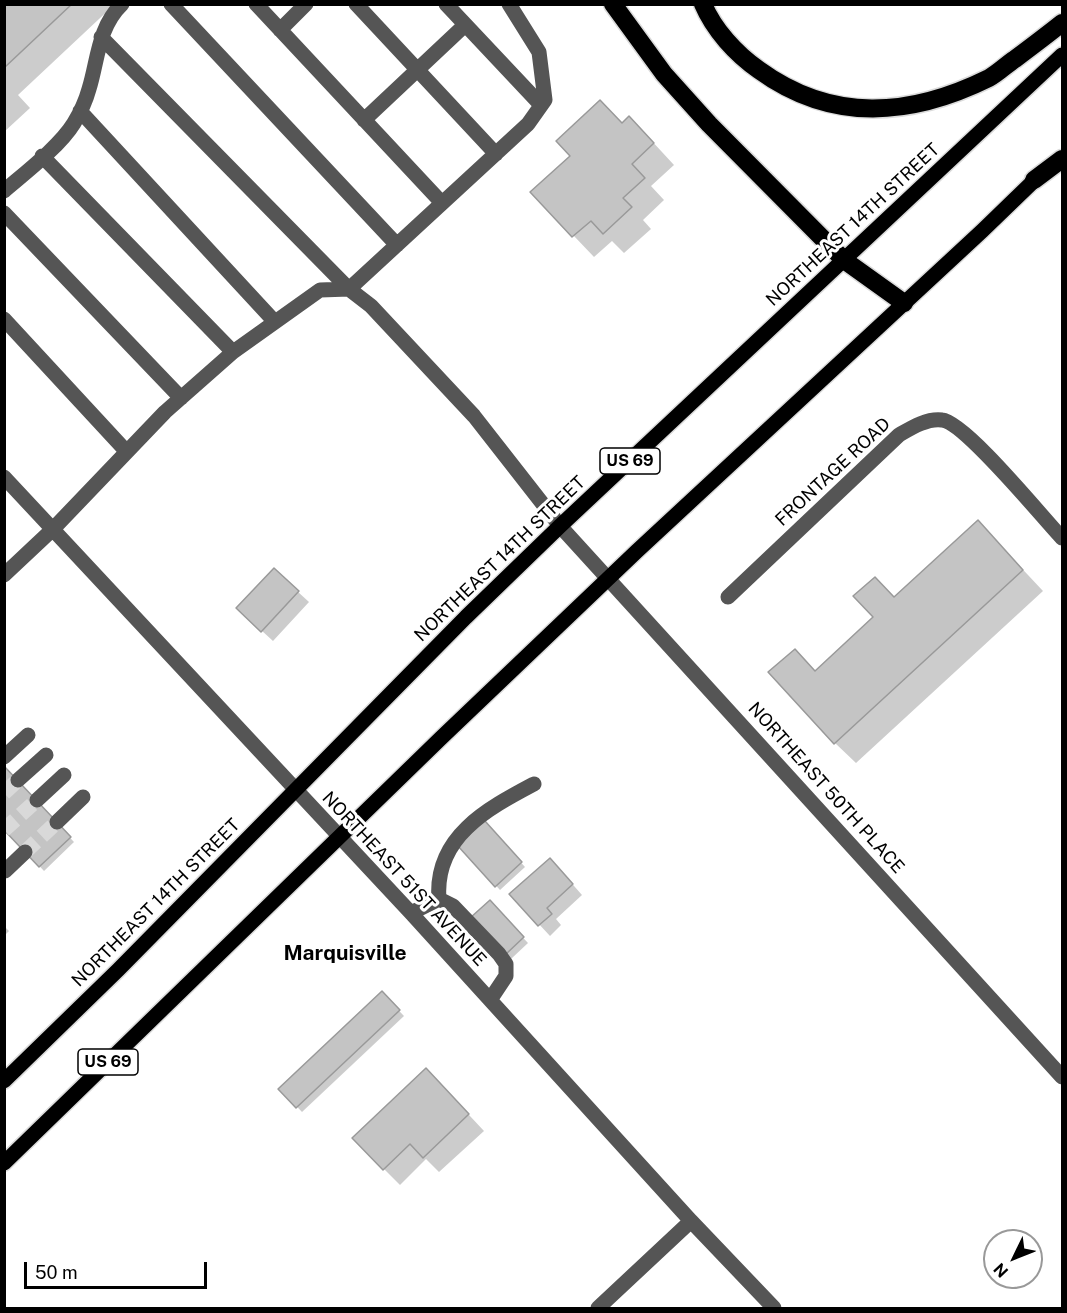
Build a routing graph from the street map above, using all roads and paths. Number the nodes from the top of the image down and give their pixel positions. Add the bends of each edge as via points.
1 (122, 4) edge
2 (171, 4) edge
3 (256, 4) edge
4 (306, 4) edge
5 (356, 4) edge
6 (446, 4) edge
7 (509, 4) edge
8 (613, 4) edge
9 (703, 4) edge
10 (1062, 23) edge
11 (465, 25) junction
12 (280, 30) junction
13 (101, 37) junction
14 (1062, 55) edge
15 (417, 70) junction
16 (541, 105) junction
17 (80, 111) junction
18 (364, 120) junction
19 (1062, 153) edge
20 (496, 154) junction
21 (42, 156) junction
22 (1062, 159) edge
23 (1034, 180) junction
24 (4, 191) edge
25 (442, 203) junction
26 (4, 213) edge
27 (397, 245) junction
28 (844, 260) junction
29 (349, 289) junction
30 (904, 303) junction
31 (4, 319) edge
32 (275, 322) junction
33 (233, 352) junction
34 (181, 398) junction
35 (126, 451) junction
36 (4, 477) edge
37 (560, 525) junction
38 (53, 529) junction
39 (1062, 538) edge
40 (4, 574) edge
41 (609, 579) junction
42 (728, 597) dead end
43 (28, 735) dead end
44 (46, 754) dead end
45 (4, 757) edge
46 (64, 775) dead end
47 (18, 780) tunnel mouth
48 (534, 784) dead end
49 (295, 790) junction
50 (83, 797) dead end
51 (37, 800) tunnel mouth
52 (57, 822) tunnel mouth
53 (340, 837) junction
54 (25, 852) tunnel mouth
55 (5, 871) edge
56 (439, 900) junction
57 (411, 913) junction
58 (490, 1000) junction
59 (1062, 1077) edge
60 (4, 1081) edge
61 (4, 1163) edge
62 (691, 1221) junction
63 (598, 1308) edge
64 (774, 1308) edge

1 - 13 street
2 - 27 street
3 - 12 street
4 - 12 street
5 - 15 street
6 - 11 street
7 - 16 street via 538,52 545,100
8 - 28 highway via 664,74 709,124
9 - 10 highway via 724,37 747,61 777,83 808,98 843,107 875,109 941,98 991,77
11 - 15 street
11 - 16 street
12 - 18 street
13 - 17 street via 89,91
13 - 29 street, NORTHEAST 50TH PLACE
14 - 28 main road, NORTHEAST 14TH STREET / US 69
15 - 18 street
15 - 20 street
16 - 20 street via 528,124
17 - 21 street via 73,124
17 - 32 street
18 - 25 street
19 - 23 main road, US 69
20 - 25 street
21 - 24 street
21 - 33 street
22 - 23 highway
23 - 30 main road, US 69
25 - 27 street
26 - 34 street
27 - 29 street
28 - 30 highway
28 - 37 main road, NORTHEAST 14TH STREET / US 69
29 - 32 street via 320,290
29 - 37 street, NORTHEAST 50TH PLACE via 371,306 474,416
30 - 41 main road, US 69
31 - 35 street
32 - 33 street
33 - 34 street
34 - 35 street
35 - 38 street
36 - 38 street, NORTHEAST 51ST AVENUE
37 - 41 street, NORTHEAST 50TH PLACE
37 - 49 main road, NORTHEAST 14TH STREET / US 69
38 - 40 street
38 - 49 street, NORTHEAST 51ST AVENUE
39 - 42 street, FRONTAGE ROAD via 977,444 959,428 942,420 916,425 899,435
41 - 53 main road, US 69
41 - 59 street, NORTHEAST 50TH PLACE
43 - 45 street
44 - 47 street
46 - 51 street
48 - 56 street via 491,807 453,841 438,883
49 - 53 street, NORTHEAST 51ST AVENUE
49 - 60 main road, NORTHEAST 14TH STREET / US 69
50 - 52 street
53 - 57 street, NORTHEAST 51ST AVENUE
53 - 61 main road, US 69
54 - 55 street
56 - 57 street
56 - 58 street via 453,906 506,964 506,976
57 - 58 street, NORTHEAST 51ST AVENUE
58 - 62 street, NORTHEAST 51ST AVENUE
62 - 63 street
62 - 64 street, NORTHEAST 51ST AVENUE

